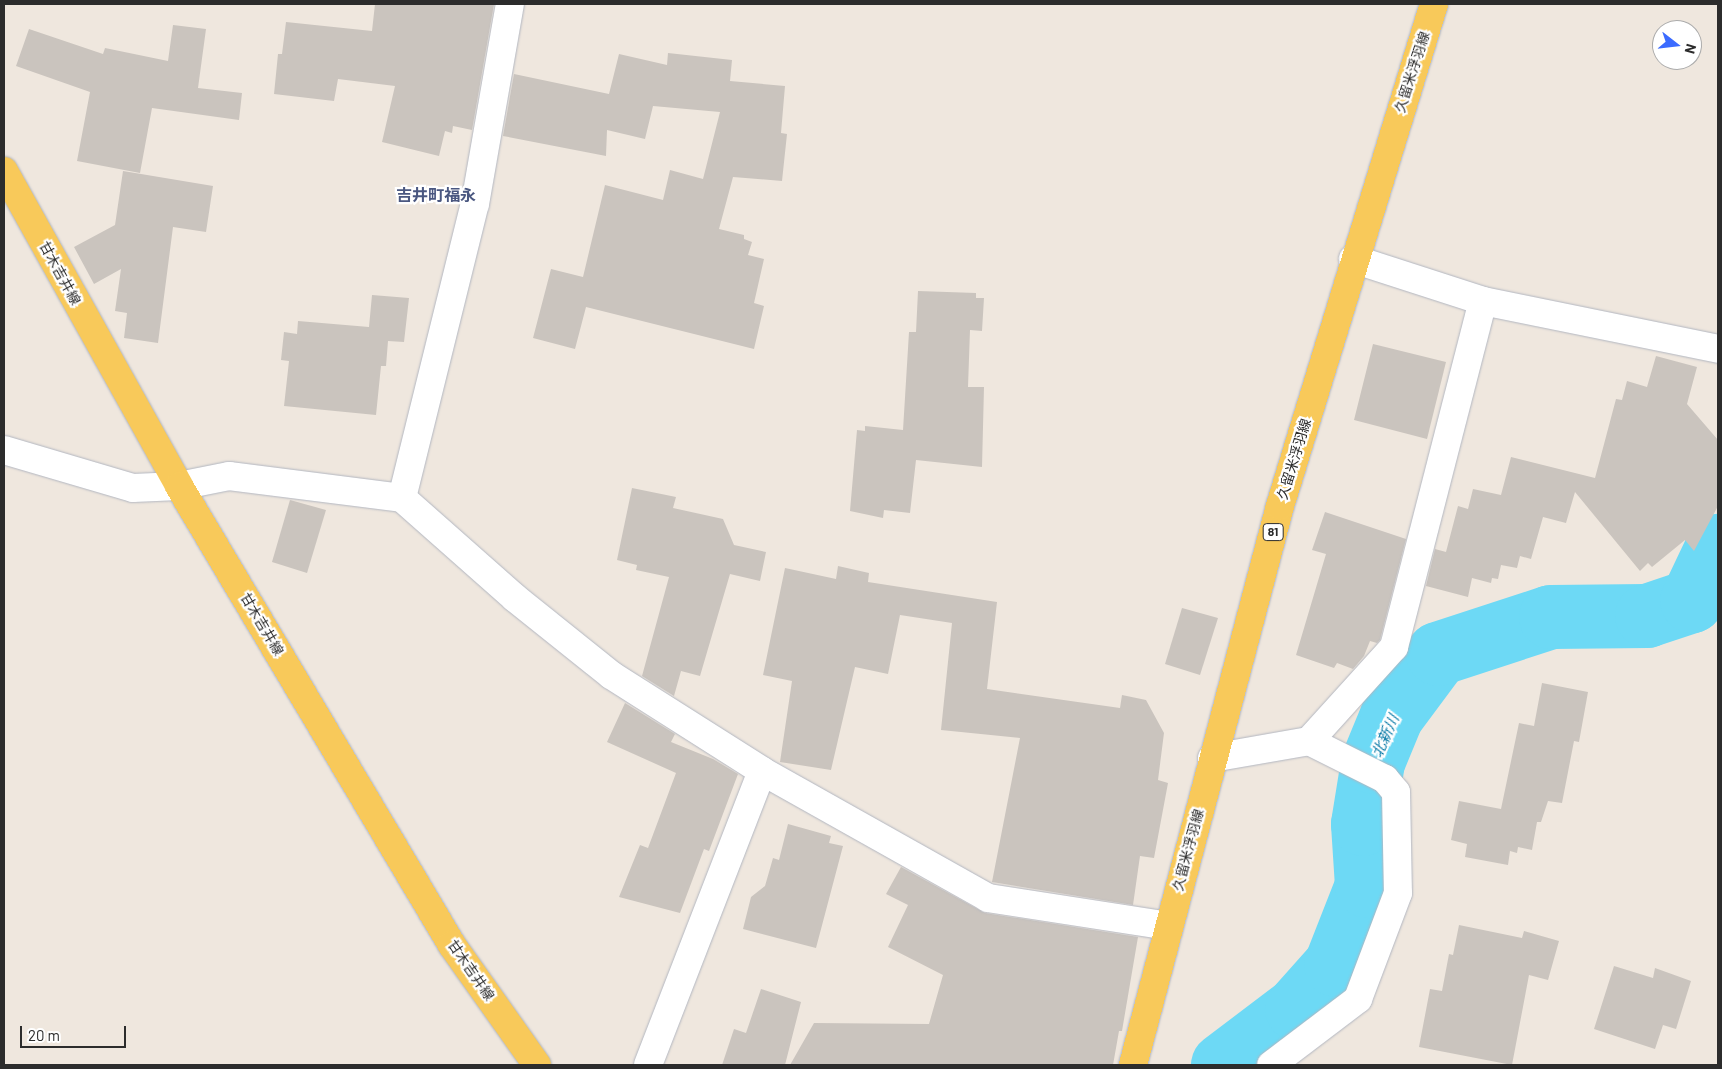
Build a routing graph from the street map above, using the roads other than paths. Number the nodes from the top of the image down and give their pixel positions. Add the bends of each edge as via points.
1 (510, 4) edge
2 (1434, 4) edge
3 (4, 172) edge
4 (1353, 259) junction
5 (1482, 301) junction
6 (1718, 349) edge
7 (4, 450) edge
8 (179, 486) junction
9 (402, 498) junction
10 (1308, 741) junction
11 (1212, 758) junction
12 (762, 771) junction
13 (1169, 926) junction
14 (537, 1065) edge
15 (648, 1065) edge
16 (1133, 1065) edge
17 (1271, 1065) edge

1 - 9 street via 475,204
2 - 4 main road, 久留米浮羽線 / 81
3 - 8 main road, 甘木吉井線
4 - 5 street
4 - 11 main road, 久留米浮羽線 / 81 via 1280,506
5 - 6 street
5 - 10 street via 1394,647
7 - 8 street via 132,488
8 - 9 street via 229,476
8 - 14 main road, 甘木吉井線 via 452,945
9 - 12 street via 515,598 611,674
10 - 11 street
10 - 17 street via 1385,779 1396,792 1398,893 1358,999
11 - 13 main road, 久留米浮羽線 / 81
12 - 13 street via 988,898
12 - 15 street
13 - 16 main road, 久留米浮羽線 / 81

